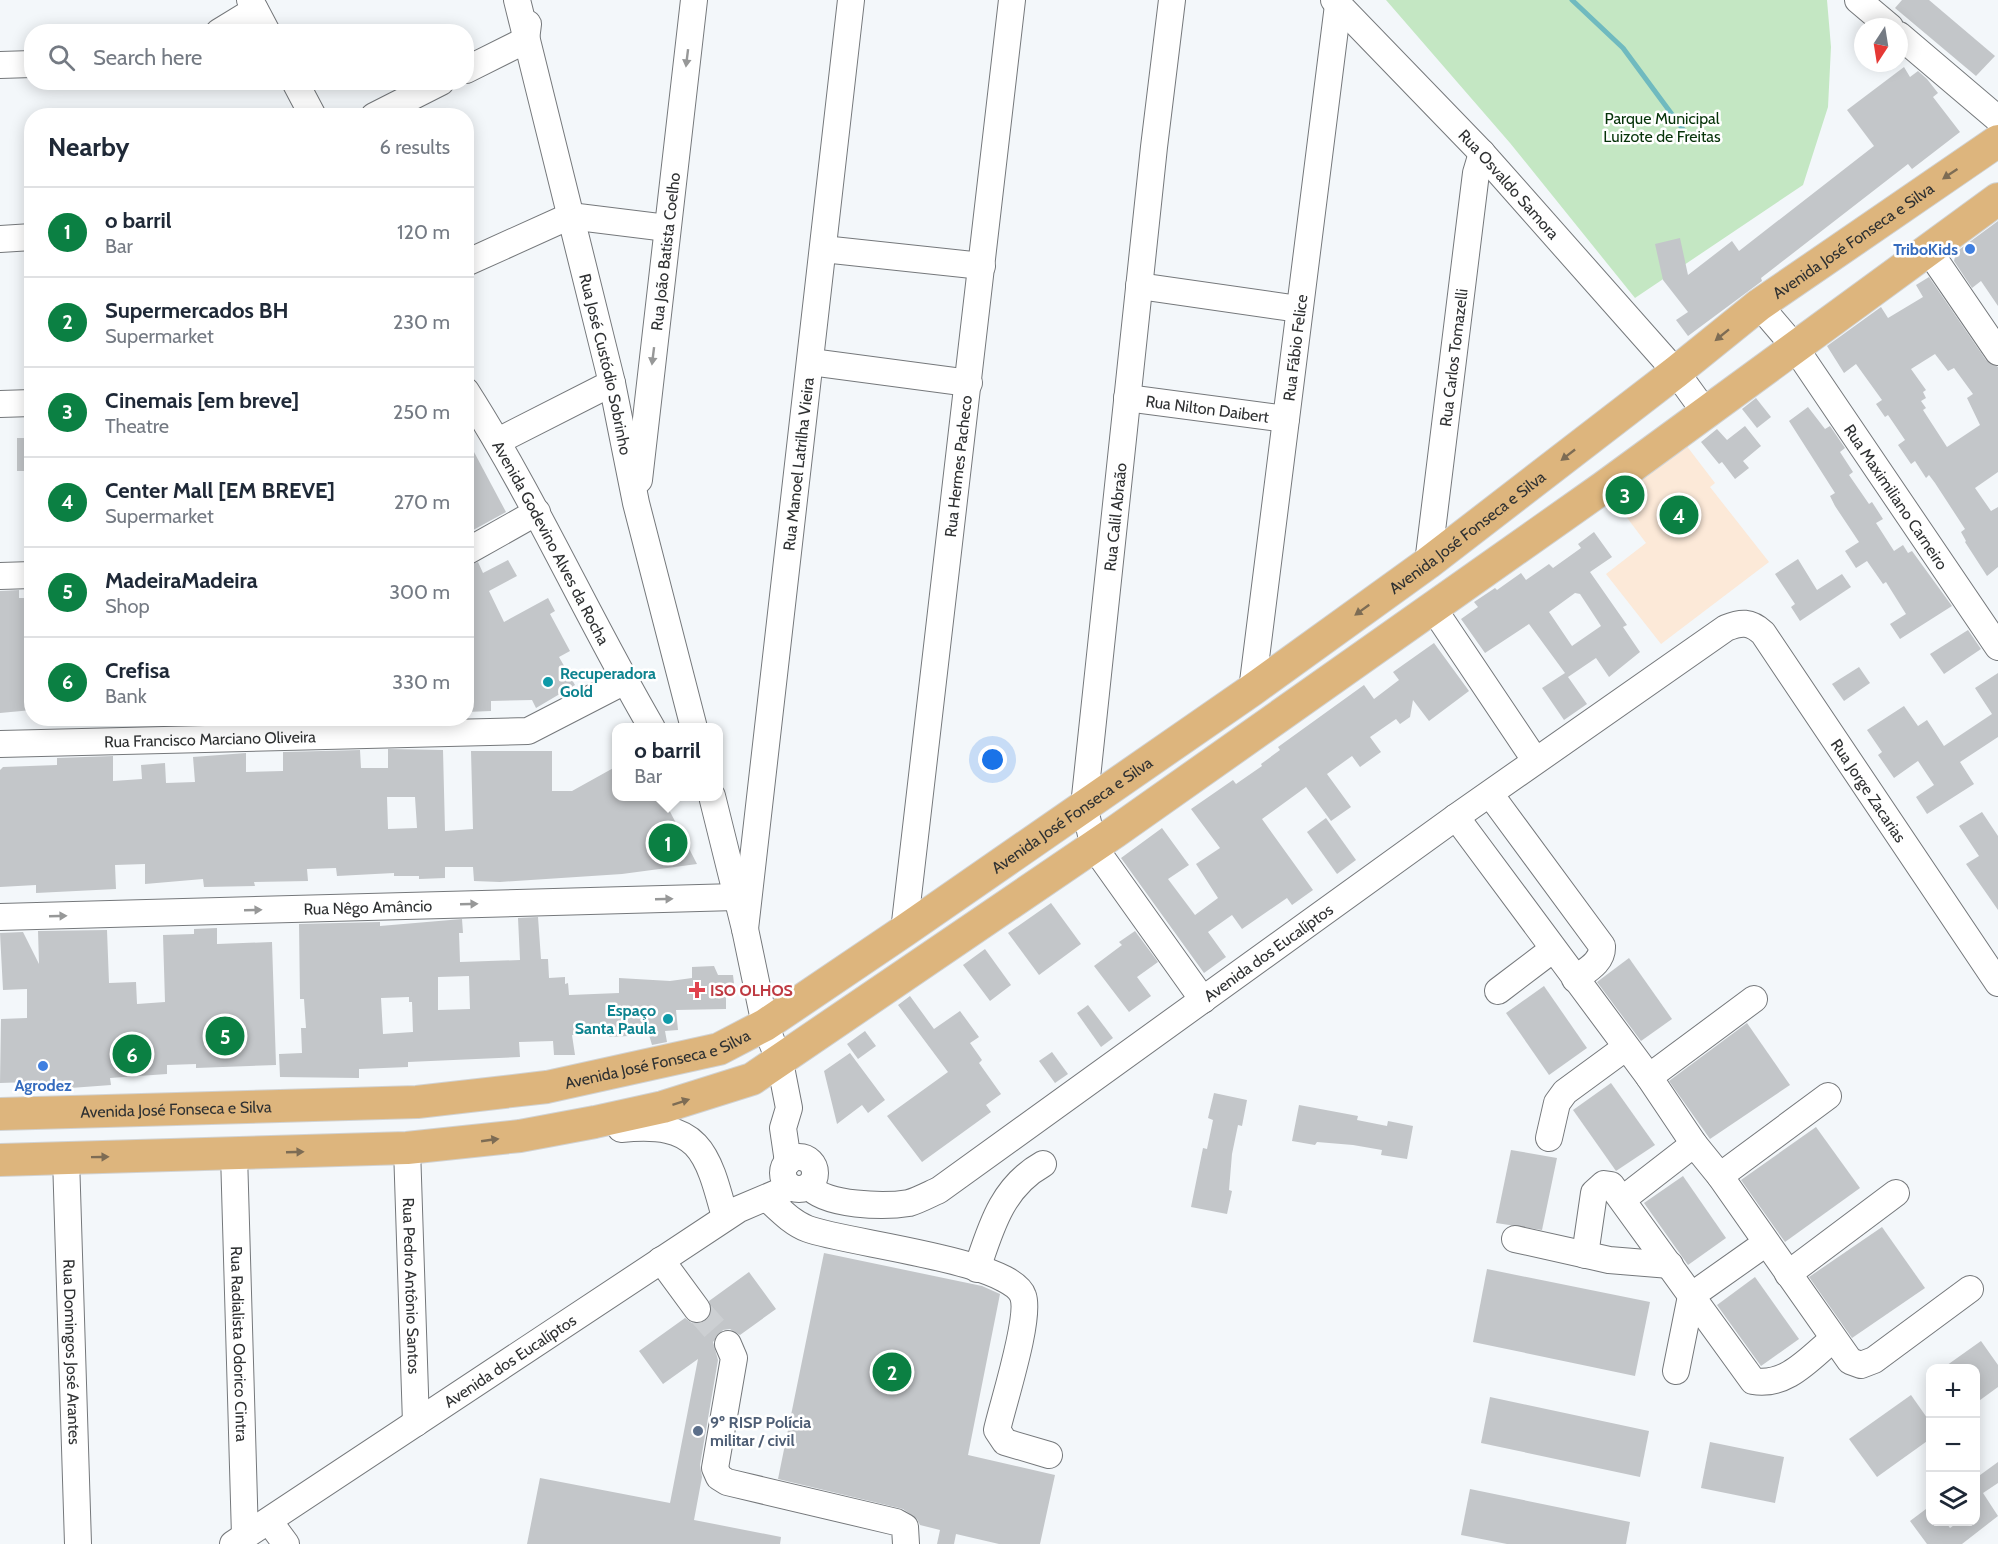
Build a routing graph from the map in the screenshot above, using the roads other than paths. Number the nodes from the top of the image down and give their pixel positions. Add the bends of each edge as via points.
1 (517, 0) edge
2 (532, 0) edge
3 (694, 0) edge
4 (851, 0) edge
5 (1012, 0) edge
6 (1172, 0) edge
7 (1858, 0) edge
8 (1336, 2) edge
9 (257, 14) edge
10 (1879, 18) edge
11 (236, 24) edge
12 (526, 40) junction
13 (1908, 43) edge
14 (24, 64) edge
15 (0, 65) edge
16 (474, 66) edge
17 (299, 90) edge
18 (425, 90) edge
19 (309, 108) edge
20 (390, 108) edge
21 (1998, 119) edge
22 (1998, 141) edge
23 (1482, 153) junction
24 (1998, 200) edge
25 (570, 216) junction
26 (667, 228) junction
27 (24, 238) edge
28 (0, 239) edge
29 (823, 249) junction
30 (1929, 251) junction
31 (474, 259) edge
32 (982, 266) junction
33 (1139, 286) junction
34 (1759, 305) junction
35 (1299, 309) junction
36 (1794, 346) junction
37 (1998, 352) edge
38 (811, 362) junction
39 (1676, 372) junction
40 (612, 383) junction
41 (969, 383) junction
42 (1128, 399) junction
43 (24, 403) edge
44 (0, 404) edge
45 (474, 404) edge
46 (1706, 412) junction
47 (1286, 419) junction
48 (498, 441) junction
49 (636, 502) junction
50 (537, 512) junction
51 (474, 547) edge
52 (1428, 563) junction
53 (24, 575) edge
54 (0, 576) edge
55 (1433, 608) junction
56 (1726, 628) joint
57 (1998, 647) edge
58 (625, 681) junction
59 (1252, 690) junction
60 (649, 723) edge
61 (693, 723) edge
62 (0, 744) edge
63 (1535, 760) junction
64 (1490, 794) junction
65 (696, 801) edge
66 (713, 801) edge
67 (1084, 806) junction
68 (1456, 817) junction
69 (1094, 847) junction
70 (727, 856) junction
71 (1545, 866) junction
72 (1512, 890) junction
73 (736, 897) junction
74 (0, 917) edge
75 (745, 929) junction
76 (904, 931) junction
77 (1552, 950) junction
78 (1575, 979) junction
79 (1998, 982) edge
80 (1498, 991) dead end
81 (1754, 999) dead end
82 (1203, 1000) junction
83 (765, 1025) junction
84 (1625, 1048) junction
85 (780, 1062) junction
86 (1649, 1077) junction
87 (1828, 1096) dead end
88 (0, 1114) edge
89 (621, 1129) dead end
90 (1549, 1138) dead end
91 (1694, 1144) junction
92 (407, 1148) junction
93 (234, 1154) junction
94 (66, 1158) junction
95 (0, 1160) edge
96 (1043, 1164) dead end
97 (1720, 1176) junction
98 (794, 1178) junction
99 (1896, 1192) dead end
100 (1623, 1199) junction
101 (732, 1213) junction
102 (1515, 1239) dead end
103 (1766, 1243) junction
104 (1585, 1256) junction
105 (661, 1260) junction
106 (1670, 1265) junction
107 (977, 1269) junction
108 (1788, 1274) junction
109 (1970, 1289) dead end
110 (1691, 1296) junction
111 (697, 1309) tunnel mouth
112 (1833, 1339) junction
113 (728, 1344) tunnel mouth
114 (1677, 1371) dead end
115 (416, 1423) junction
116 (1049, 1455) dead end
117 (269, 1521) junction
118 (239, 1540) edge
119 (78, 1544) edge
120 (286, 1544) edge
121 (906, 1544) edge

1 - 12 street, Rua José Custódio Sobrinho
2 - 12 street
3 -> 26 street, Rua João Batista Coelho
4 - 29 street, Rua Manoel Latrilha Vieira
5 - 32 street, Rua Hermes Pacheco
6 - 33 street, Rua Calil Abraão
7 - 10 street
8 - 23 street, Rua Osvaldo Samora
8 - 35 street, Rua Fábio Felice
9 - 11 street
12 - 16 street
12 - 25 street, Rua José Custódio Sobrinho
13 - 21 street
14 - 15 street
17 - 19 street
18 - 20 street
22 -> 34 main road, Avenida José Fonseca e Silva
23 - 39 street, Rua Osvaldo Samora
23 - 52 street, Rua Carlos Tomazelli via 1476,173
24 - 30 main road
25 - 26 street
25 - 31 street
25 - 40 street, Rua José Custódio Sobrinho
26 -> 49 street, Rua João Batista Coelho
27 - 28 street
29 - 32 street
29 - 38 street, Rua Manoel Latrilha Vieira
30 - 36 main road
30 - 37 street
32 - 41 street, Rua Hermes Pacheco
33 - 35 street
33 - 42 street, Rua Calil Abraão
34 - 36 street, Rua Maximiliano Carneiro
34 -> 39 main road, Avenida José Fonseca e Silva
35 - 47 street, Rua Fábio Felice
36 - 46 main road
36 - 57 street, Rua Maximiliano Carneiro
38 - 41 street
38 - 75 street, Rua Manoel Latrilha Vieira
39 - 46 street, Rua Osvaldo Samora
39 -> 52 main road, Avenida José Fonseca e Silva
40 - 48 street
40 - 49 street, Rua José Custódio Sobrinho
41 - 76 street, Rua Hermes Pacheco
42 - 47 street, Rua Nilton Daibert
42 - 67 street, Rua Calil Abraão
43 - 44 street
45 - 48 street, Avenida Godevino Alves da Rocha
46 - 55 main road
47 - 59 street, Rua Fábio Felice
48 - 50 street, Avenida Godevino Alves da Rocha
49 - 61 street, Rua José Custódio Sobrinho
50 - 51 street
50 - 58 street, Avenida Godevino Alves da Rocha
52 -> 59 main road, Avenida José Fonseca e Silva
53 - 54 street
55 - 63 street
55 - 69 main road
56 - 63 street, Avenida dos Eucalíptos
56 - 79 street, Rua Jorge Zacarias via 1739,623 1754,624 1763,633
58 - 60 street, Avenida Godevino Alves da Rocha
58 - 62 street, Rua Francisco Marciano Oliveira via 528,731
59 - 67 main road, Avenida José Fonseca e Silva
63 - 64 street, Avenida dos Eucalíptos
64 - 68 street, Avenida dos Eucalíptos
64 - 71 street
65 - 70 street
66 - 70 street
67 - 69 street, Rua Calil Abraão
67 - 76 main road, Avenida José Fonseca e Silva
68 - 72 street
68 - 82 street, Avenida dos Eucalíptos
69 - 82 street, Rua Calil Abraão
69 - 85 main road
70 - 73 street
71 - 72 street
71 - 78 street via 1602,946 1599,961
72 - 77 street
74 -> 73 street, Rua Nêgo Amâncio
73 - 75 street
75 - 83 street
76 - 83 main road, Avenida José Fonseca e Silva
77 - 78 street
77 - 80 street
78 - 84 street
81 - 86 street
82 - 98 street, Avenida dos Eucalíptos via 939,1190 911,1202 886,1206 822,1196
83 - 85 street
83 - 88 main road, Avenida José Fonseca e Silva via 719,1049 547,1087 486,1095 369,1104
84 - 86 street
84 - 90 street via 1565,1092 1557,1103
92 -> 85 main road via 520,1136 663,1107 752,1079
85 - 98 street via 789,1108 783,1128
86 - 91 street
87 - 97 street
89 - 101 street via 663,1128 695,1142
91 - 97 street
91 - 100 street
93 -> 92 main road
92 - 115 street, Rua Pedro Antônio Santos
94 -> 93 main road
93 - 118 street, Rua Radialista Odorico Cintra
94 - 95 main road
94 - 119 street, Rua Domingos José Arantes
96 - 107 street via 1024,1175 1008,1195 993,1221
97 - 103 street
98 - 101 street, Avenida dos Eucalíptos via 746,1197
98 - 107 street via 794,1222 809,1230 880,1243
99 - 108 street
100 - 104 street via 1616,1189 1604,1184 1594,1193
100 - 106 street
101 - 105 street, Avenida dos Eucalíptos
102 - 104 street
103 - 108 street
103 - 110 street
104 - 106 street
105 - 111 street
105 - 115 street, Avenida dos Eucalíptos
106 - 110 street
107 - 116 street via 1011,1282 1024,1297 1023,1322 997,1430 999,1437 1005,1443
108 - 112 street
109 - 112 street via 1874,1360 1861,1365 1850,1361
110 - 112 street via 1753,1381 1769,1384 1785,1378
110 - 114 street
113 - 121 street via 734,1358 714,1468 718,1477 755,1490 896,1522 905,1527
115 - 117 street, Avenida dos Eucalíptos
117 - 118 street, Avenida dos Eucalíptos
117 - 120 street

